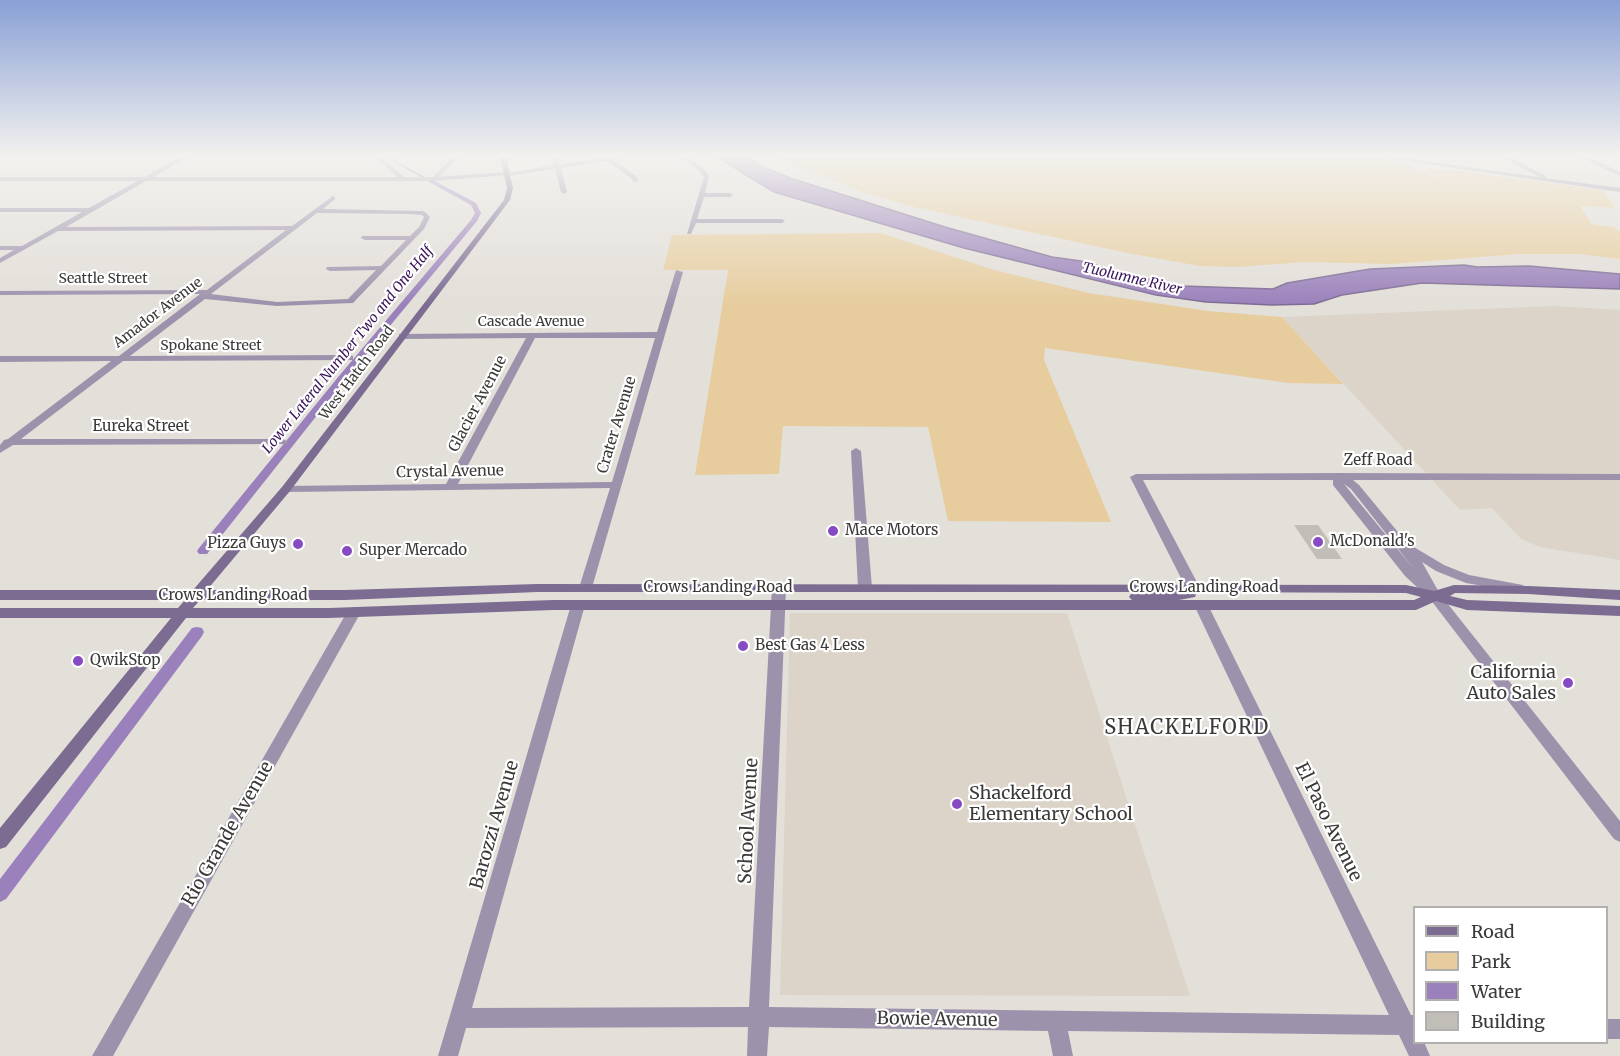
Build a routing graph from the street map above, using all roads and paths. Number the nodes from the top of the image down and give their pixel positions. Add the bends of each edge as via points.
1 (98, 206) edge
2 (323, 206) edge
3 (502, 206) edge
4 (698, 206) edge
5 (0, 210) edge
6 (91, 210) junction
7 (317, 211) junction
8 (782, 220) dead end
9 (693, 221) junction
10 (293, 228) junction
11 (57, 229) junction
12 (689, 233) dead end
13 (365, 238) dead end
14 (411, 238) junction
15 (0, 248) edge
16 (24, 248) junction
17 (0, 261) edge
18 (381, 268) junction
19 (330, 269) dead end
20 (679, 272) dead end
21 (0, 293) edge
22 (205, 294) junction
23 (532, 335) junction
24 (660, 335) junction
25 (402, 336) junction
26 (350, 358) dead end
27 (0, 359) edge
28 (119, 359) junction
29 (5, 442) edge
30 (283, 442) dead end
31 (0, 450) edge
32 (856, 451) dead end
33 (1340, 476) junction
34 (1620, 477) edge
35 (615, 485) junction
36 (450, 487) junction
37 (286, 489) junction
38 (1399, 541) junction
39 (586, 588) junction
40 (694, 588) junction
41 (865, 588) junction
42 (1192, 588) junction
43 (1528, 590) junction
44 (196, 594) junction
45 (0, 595) edge
46 (779, 596) junction
47 (1435, 596) junction
48 (1620, 596) edge
49 (1079, 604) junction
50 (578, 605) junction
51 (1201, 605) junction
52 (476, 608) junction
53 (1620, 611) edge
54 (183, 612) junction
55 (354, 612) junction
56 (0, 613) edge
57 (1620, 834) edge
58 (0, 841) edge
59 (759, 1017) junction
60 (459, 1018) junction
61 (1056, 1021) junction
62 (1409, 1025) edge
63 (102, 1056) edge
64 (448, 1056) edge
65 (758, 1056) edge
66 (1063, 1056) edge

1 - 6 street
2 - 7 street, Amador Avenue
3 - 25 main road, West Hatch Road
4 - 9 street
5 - 6 street
6 - 11 street
7 - 10 street, Amador Avenue
7 - 14 street via 424,213 424,225
8 - 9 street
9 - 12 street
10 - 11 street
10 - 22 street, Amador Avenue
11 - 16 street
13 - 14 street
14 - 18 street
15 - 16 street
16 - 17 street
18 - 19 street
18 - 22 street, Seattle Street via 350,302 277,304
20 - 24 street, Crater Avenue
21 - 22 street, Seattle Street
22 - 28 street, Amador Avenue
23 - 24 street, Cascade Avenue
23 - 25 street, Cascade Avenue
23 - 36 street, Glacier Avenue
24 - 35 street, Crater Avenue
25 - 37 main road, West Hatch Road
26 - 28 street, Spokane Street
27 - 28 street, Spokane Street
28 - 29 street, Amador Avenue
29 - 30 street, Eureka Street
29 - 31 street, Amador Avenue
32 - 41 street
33 - 34 street, Zeff Road
33 - 38 street via 1355,487
33 - 42 street, Zeff Road via 1136,477
33 - 47 street via 1338,483 1375,530 1410,573
35 - 36 street, Crystal Avenue
35 - 39 street, Crater Avenue
36 - 37 street, Crystal Avenue
37 - 44 main road, West Hatch Road
38 - 43 street via 1440,568 1466,579
38 - 47 street
39 - 40 main road, Crows Landing Road
39 - 44 main road, Crows Landing Road via 345,595
39 - 52 main road via 573,595 490,602
40 - 46 main road, Crows Landing Road
40 - 50 main road via 669,594 599,595
41 - 42 main road, Crows Landing Road
41 - 46 main road, Crows Landing Road
42 - 47 main road, Crows Landing Road via 1406,589
42 - 49 main road via 1190,594 1178,596
43 - 47 main road, Crows Landing Road via 1454,589
43 - 48 main road, Crows Landing Road
44 - 45 main road, Crows Landing Road
44 - 54 main road, West Hatch Road
46 - 49 main road, Crows Landing Road
46 - 50 main road, Crows Landing Road
46 - 59 street, School Avenue
47 - 51 main road, Crows Landing Road via 1416,605
47 - 53 main road, Crows Landing Road via 1467,605
47 - 57 street
49 - 51 main road, Crows Landing Road
50 - 52 main road, Crows Landing Road
50 - 60 street, Barozzi Avenue
51 - 62 street, El Paso Avenue
52 - 55 main road, Crows Landing Road
54 - 55 main road, Crows Landing Road
54 - 56 main road, Crows Landing Road
54 - 58 main road, West Hatch Road
55 - 63 street, Rio Grande Avenue
59 - 60 street, Bowie Avenue
59 - 61 street, Bowie Avenue
59 - 65 street, School Avenue
60 - 64 street, Barozzi Avenue
61 - 62 street, Bowie Avenue
61 - 66 street

